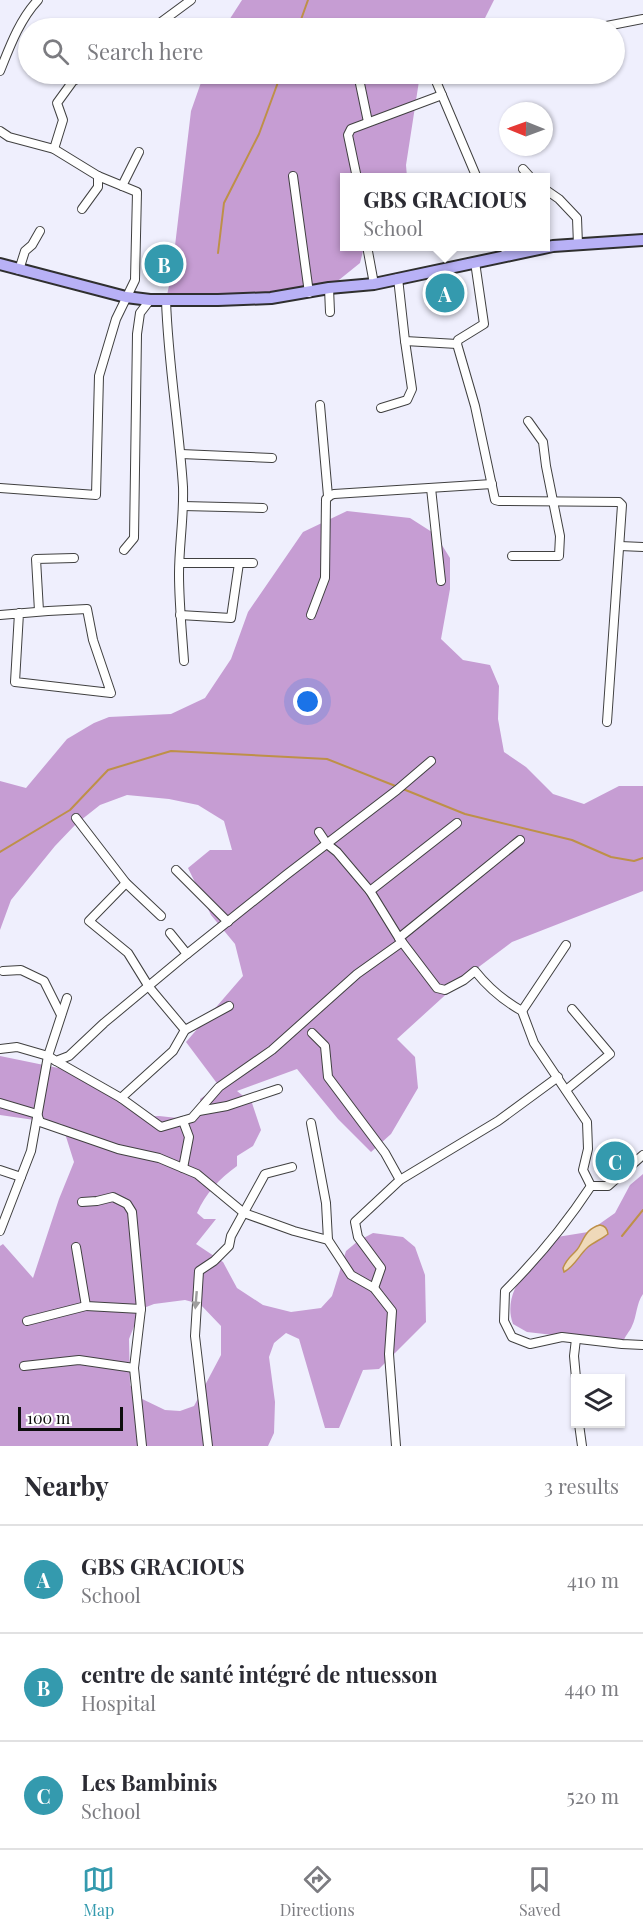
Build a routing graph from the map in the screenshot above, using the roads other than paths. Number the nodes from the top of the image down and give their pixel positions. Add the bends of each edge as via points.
1 (38, 0) edge
2 (192, 0) edge
3 (24, 18) edge
4 (167, 18) edge
5 (643, 19) edge
6 (625, 22) edge
7 (18, 28) edge
8 (0, 70) edge
9 (71, 84) edge
10 (360, 84) edge
11 (437, 84) edge
12 (442, 95) junction
13 (368, 122) junction
14 (0, 131) edge
15 (54, 149) junction
16 (139, 152) dead end
17 (523, 169) dead end
18 (356, 173) edge
19 (475, 173) edge
20 (527, 173) edge
21 (98, 176) junction
22 (293, 176) dead end
23 (122, 186) junction
24 (550, 193) edge
25 (82, 209) dead end
26 (40, 231) dead end
27 (643, 240) edge
28 (578, 244) junction
29 (550, 248) edge
30 (368, 251) edge
31 (505, 251) edge
32 (475, 262) junction
33 (0, 264) edge
34 (19, 270) junction
35 (398, 278) junction
36 (374, 284) junction
37 (329, 288) junction
38 (309, 293) junction
39 (126, 297) junction
40 (150, 300) junction
41 (166, 300) junction
42 (330, 312) dead end
43 (405, 341) junction
44 (457, 344) junction
45 (320, 405) dead end
46 (381, 408) dead end
47 (528, 421) dead end
48 (181, 454) junction
49 (272, 458) dead end
50 (492, 484) junction
51 (0, 488) edge
52 (430, 488) junction
53 (328, 496) junction
54 (554, 501) junction
55 (183, 506) junction
56 (263, 508) dead end
57 (620, 546) junction
58 (643, 547) edge
59 (124, 550) dead end
60 (512, 556) dead end
61 (74, 558) dead end
62 (180, 563) junction
63 (239, 563) junction
64 (253, 563) dead end
65 (441, 581) dead end
66 (39, 611) junction
67 (20, 613) junction
68 (0, 615) edge
69 (180, 615) junction
70 (311, 615) dead end
71 (184, 661) dead end
72 (607, 722) dead end
73 (431, 761) dead end
74 (76, 818) dead end
75 (456, 823) dead end
76 (319, 832) dead end
77 (520, 840) dead end
78 (327, 844) junction
79 (176, 870) dead end
80 (126, 883) junction
81 (370, 891) junction
82 (161, 916) dead end
83 (228, 922) junction
84 (170, 933) dead end
85 (401, 940) junction
86 (566, 945) dead end
87 (187, 954) junction
88 (3, 971) dead end
89 (150, 987) junction
90 (67, 998) dead end
91 (229, 1006) dead end
92 (572, 1010) dead end
93 (522, 1011) junction
94 (61, 1015) junction
95 (185, 1030) junction
96 (312, 1033) dead end
97 (0, 1050) edge
98 (48, 1056) junction
99 (56, 1061) junction
100 (558, 1077) junction
101 (278, 1089) dead end
102 (566, 1090) junction
103 (121, 1098) junction
104 (0, 1102) edge
105 (199, 1111) junction
106 (37, 1114) junction
107 (183, 1121) junction
108 (311, 1123) dead end
109 (643, 1155) edge
110 (292, 1167) dead end
111 (183, 1168) junction
112 (0, 1170) edge
113 (21, 1177) junction
114 (400, 1180) junction
115 (591, 1186) junction
116 (82, 1202) dead end
117 (244, 1212) junction
118 (0, 1231) edge
119 (328, 1240) junction
120 (76, 1247) dead end
121 (374, 1288) junction
122 (86, 1306) junction
123 (141, 1309) junction
124 (27, 1321) dead end
125 (576, 1339) junction
126 (643, 1345) edge
127 (24, 1366) dead end
128 (134, 1368) junction
129 (576, 1374) edge
130 (580, 1428) edge
131 (142, 1446) edge
132 (208, 1446) edge
133 (396, 1446) edge
134 (582, 1446) edge

1 - 3 street
2 - 4 street
5 - 6 street
7 - 8 street
9 - 15 street via 57,103 63,120
10 - 13 street
11 - 12 street
12 - 13 street
12 - 19 street
13 - 18 street via 351,129 348,135
14 - 15 street
15 - 21 street
16 - 23 street
17 - 20 street
21 - 23 street
21 - 25 street via 98,187
22 - 38 street
23 - 39 street via 137,192 135,280
24 - 28 street via 577,218
26 - 34 street via 25,251
27 - 28 street
28 - 29 street
30 - 36 street
31 - 32 street
32 - 35 street
32 - 44 street via 484,324
33 - 34 street
34 - 39 street
35 - 36 street
35 - 43 street
36 - 37 street
37 - 38 street
37 - 42 street
38 - 41 street via 271,298
39 - 40 street
39 - 51 street via 99,376 96,495
40 - 41 street
40 - 59 street via 140,313 137,334 134,538
41 - 48 street
43 - 44 street
43 - 46 street via 412,389 407,400
44 - 50 street
45 - 53 street
47 - 54 street via 543,441
48 - 49 street
48 - 55 street
50 - 52 street
50 - 54 street via 494,497 499,501
52 - 53 street
52 - 65 street
53 - 70 street via 325,578
54 - 57 street via 620,502
54 - 60 street via 559,556
55 - 56 street
55 - 62 street
57 - 58 street
57 - 72 street
61 - 66 street via 36,559
62 - 63 street
62 - 69 street
63 - 64 street
63 - 69 street via 231,618
66 - 67 street
66 - 67 street via 87,609 111,693 15,682
67 - 68 street
69 - 71 street
73 - 78 street
74 - 80 street
75 - 81 street
76 - 78 street
77 - 85 street
78 - 81 street
78 - 83 street
79 - 83 street
80 - 82 street
80 - 89 street via 90,921 128,953
81 - 85 street
83 - 87 street
84 - 87 street
85 - 93 street via 439,989 464,980 475,970 483,981
85 - 105 street via 272,1050 219,1088
86 - 93 street
87 - 89 street
88 - 94 street via 21,970 44,981
89 - 95 street
89 - 99 street via 69,1056
90 - 94 street
91 - 95 street
92 - 102 street via 610,1054
93 - 100 street via 534,1043
94 - 98 street
95 - 103 street via 174,1052
96 - 114 street via 325,1046 328,1077 385,1152
97 - 98 street via 17,1047
98 - 99 street
98 - 106 street
99 - 103 street
100 - 102 street
100 - 114 street via 498,1121
101 - 105 street
102 - 115 street via 587,1122 588,1149 583,1170
103 - 107 street via 161,1127
104 - 106 street
105 - 107 street
106 - 111 street via 40,1122
106 - 113 street via 31,1151
107 - 111 street via 189,1137
108 - 119 street via 326,1203
109 - 115 street via 608,1186
110 - 117 street via 265,1174
111 - 117 street via 197,1173
112 - 113 street
113 - 118 street
114 - 121 street via 355,1222 358,1237 381,1268
115 - 125 street via 574,1212 505,1291 504,1321 512,1337 530,1344 562,1337
116 - 123 street via 113,1197 127,1204 132,1212
117 - 119 street
117 -> 132 street via 230,1246 199,1271 195,1336
119 - 121 street via 351,1275
120 - 122 street
121 - 133 street via 392,1311 388,1354
122 - 123 street
122 - 124 street
123 - 128 street
125 - 126 street
125 - 129 street
127 - 128 street via 79,1360
128 - 131 street
130 - 134 street

